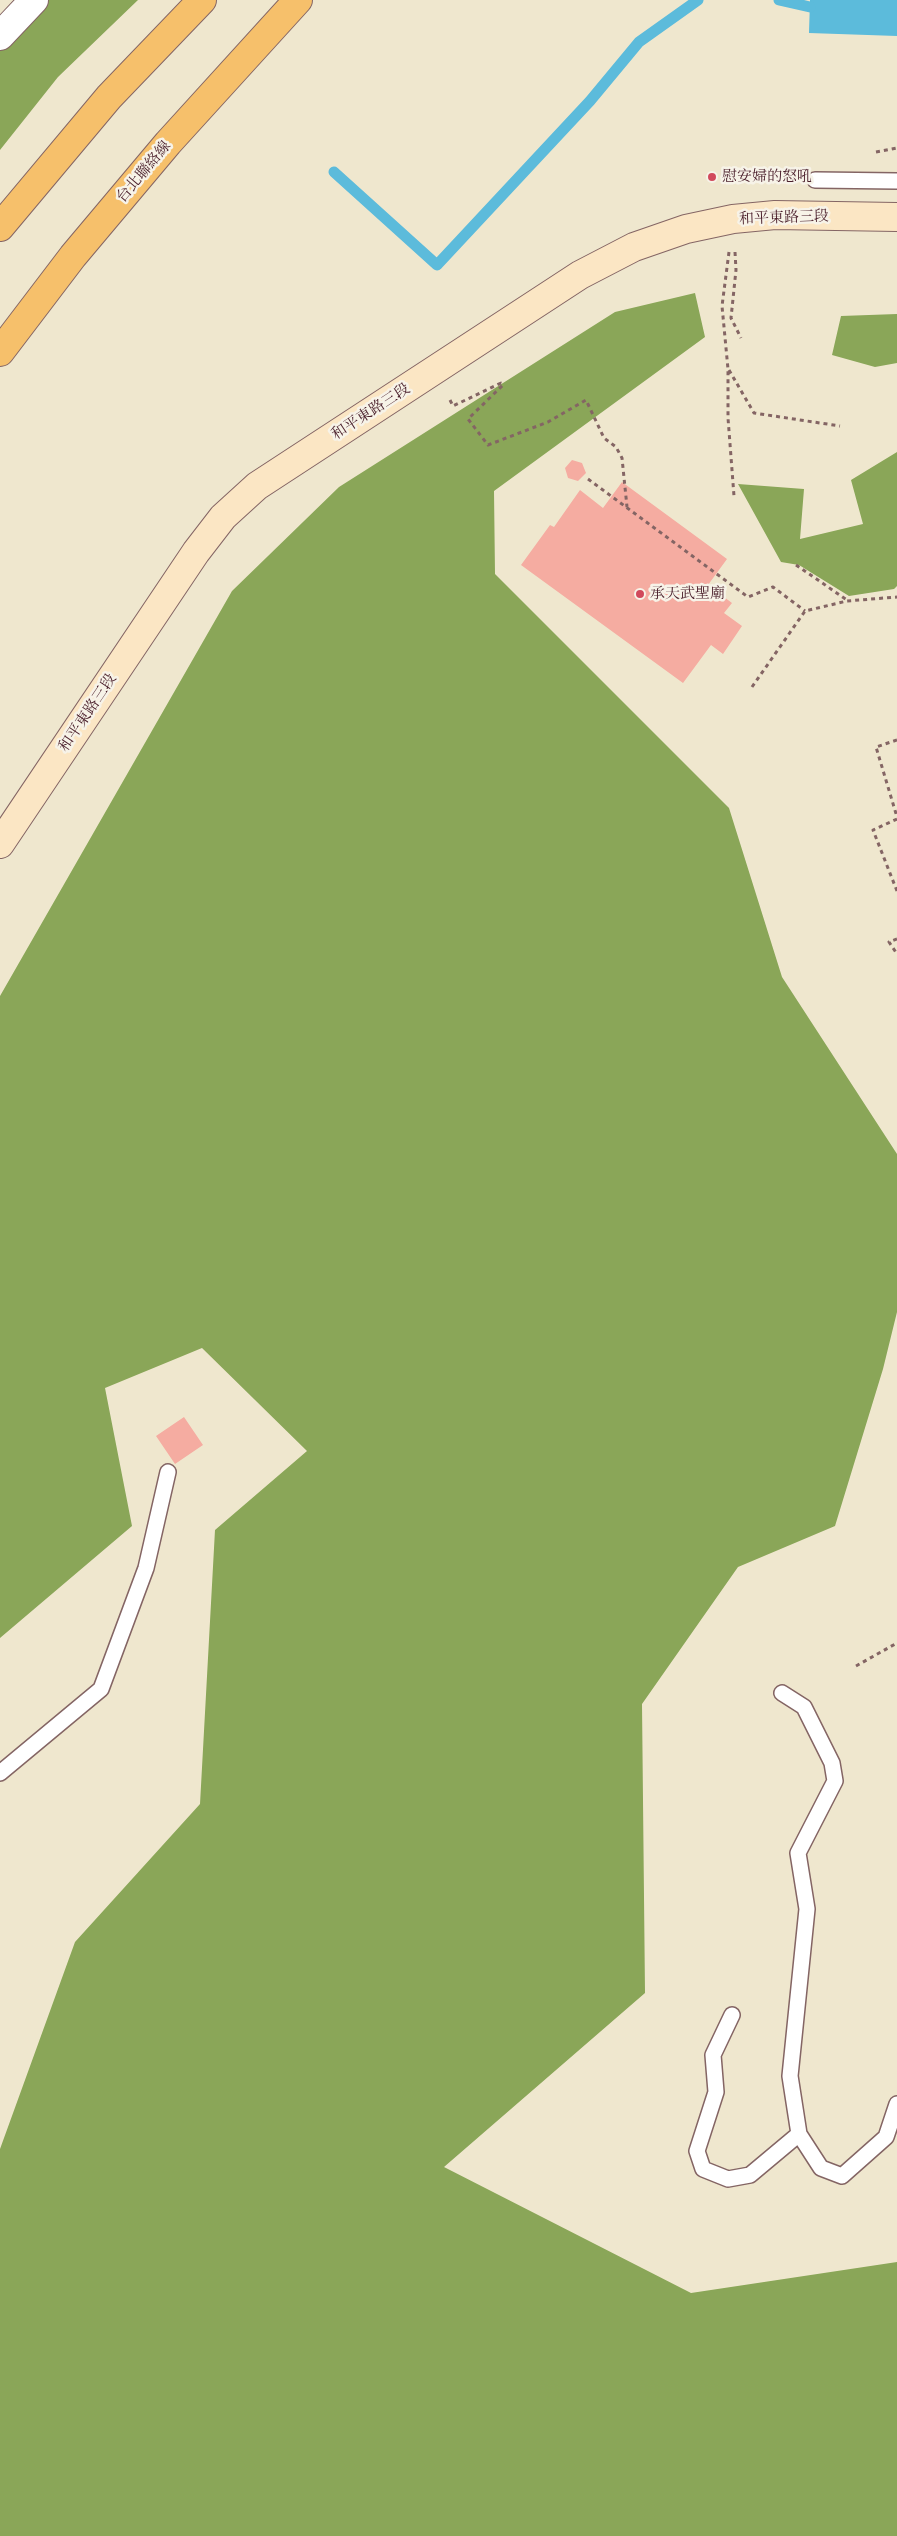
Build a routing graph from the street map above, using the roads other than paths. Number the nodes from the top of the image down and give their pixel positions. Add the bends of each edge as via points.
1 (34, 0) edge
2 (202, 0) edge
3 (298, 0) edge
4 (0, 36) edge
5 (815, 180) dead end
6 (897, 181) edge
7 (897, 217) edge
8 (0, 227) edge
9 (0, 352) edge
10 (0, 844) edge
11 (168, 1472) dead end
12 (782, 1692) dead end
13 (0, 1773) edge
14 (732, 2015) dead end
15 (897, 2104) edge
16 (799, 2134) junction

1 - 4 street
2 - 8 highway via 109,97
3 - 9 highway, 台北聯絡線 via 168,142 73,256
5 - 6 lane
7 - 10 main road, 和平東路三段 via 775,215 733,219 686,229 634,247 580,275 257,486 223,517 196,552
11 - 13 lane via 146,1568 100,1689
12 - 16 lane via 804,1707 832,1763 834,1781 798,1853 807,1909 790,2076
14 - 16 lane via 713,2055 716,2092 697,2152 704,2168 728,2179 750,2175
15 - 16 lane via 886,2137 842,2176 821,2168

